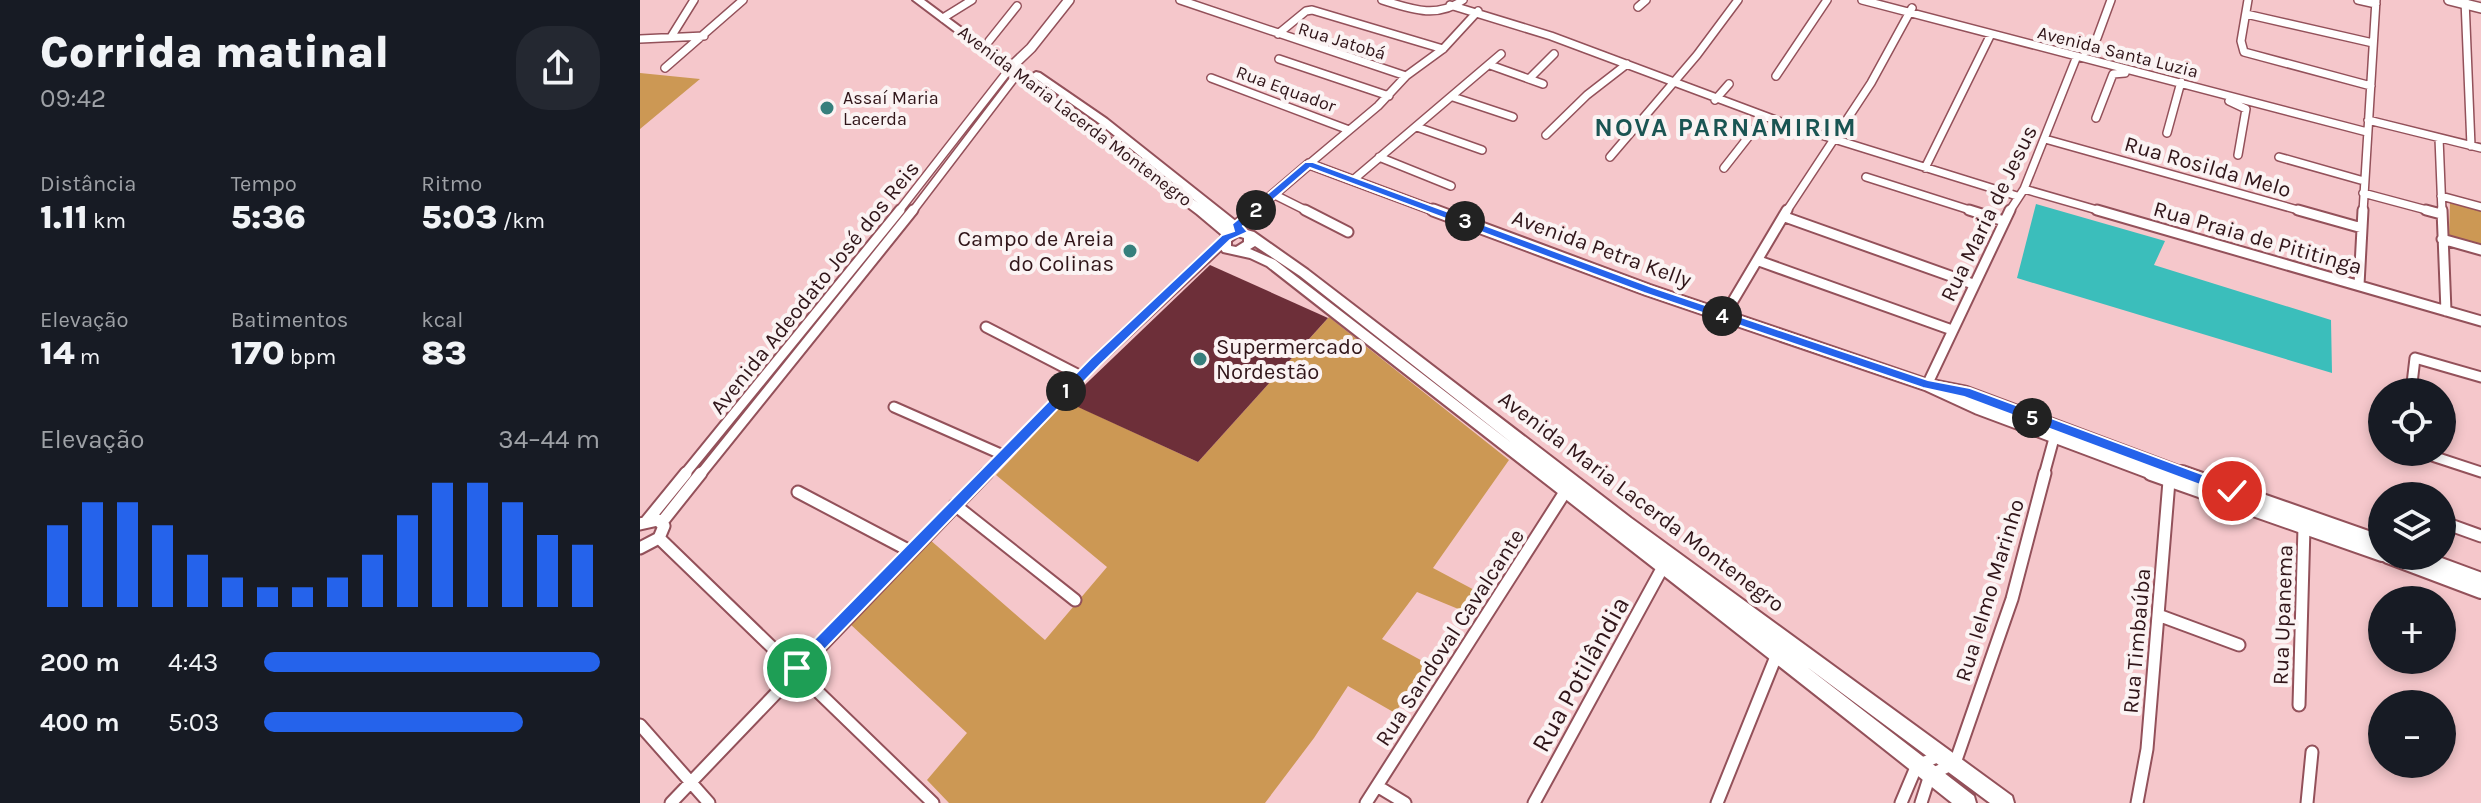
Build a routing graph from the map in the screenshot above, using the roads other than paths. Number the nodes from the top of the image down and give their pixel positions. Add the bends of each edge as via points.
1 (694, 0) edge
2 (743, 0) edge
3 (918, 0) edge
4 (932, 0) edge
5 (972, 0) edge
6 (1069, 0) edge
7 (1077, 0) edge
8 (1180, 0) edge
9 (1382, 0) edge
10 (1646, 0) edge
11 (1738, 0) edge
12 (1827, 0) edge
13 (1862, 0) edge
14 (1882, 0) edge
15 (2111, 0) edge
16 (2248, 0) edge
17 (2358, 0) edge
18 (2449, 0) edge
19 (2465, 1) edge
20 (2376, 2) edge
21 (1454, 3) edge
22 (1017, 6) dead end
23 (2481, 6) edge
24 (1638, 7) dead end
25 (1911, 10) junction
26 (1478, 11) junction
27 (2246, 14) junction
28 (948, 16) junction
29 (1278, 34) junction
30 (1991, 34) junction
31 (704, 36) junction
32 (671, 37) junction
33 (640, 39) edge
34 (989, 41) junction
35 (2373, 43) junction
36 (1443, 49) junction
37 (1501, 54) dead end
38 (1554, 54) dead end
39 (2081, 54) junction
40 (1279, 59) dead end
41 (1627, 64) junction
42 (1490, 65) junction
43 (1017, 66) junction
44 (665, 68) dead end
45 (1406, 76) junction
46 (1776, 76) dead end
47 (1211, 78) dead end
48 (1529, 79) junction
49 (1543, 84) dead end
50 (1672, 84) junction
51 (1729, 84) dead end
52 (2180, 85) junction
53 (2371, 86) junction
54 (1389, 96) junction
55 (1453, 97) junction
56 (1715, 100) junction
57 (1513, 117) dead end
58 (1764, 117) junction
59 (2096, 118) dead end
60 (975, 121) junction
61 (2367, 126) junction
62 (1417, 127) junction
63 (1349, 130) junction
64 (2167, 133) dead end
65 (1546, 135) dead end
66 (2439, 138) junction
67 (2045, 139) junction
68 (1832, 140) junction
69 (2471, 146) junction
70 (2481, 148) edge
71 (1482, 150) dead end
72 (2238, 155) dead end
73 (1379, 157) junction
74 (1610, 157) dead end
75 (2279, 157) dead end
76 (1309, 164) junction
77 (1724, 168) dead end
78 (1925, 168) junction
79 (1866, 177) dead end
80 (1353, 180) junction
81 (2364, 181) junction
82 (1451, 186) dead end
83 (2020, 192) junction
84 (2363, 193) junction
85 (1275, 195) junction
86 (2441, 196) junction
87 (2481, 207) edge
88 (2441, 214) junction
89 (1785, 217) junction
90 (2004, 221) junction
91 (2362, 228) junction
92 (1348, 232) dead end
93 (1236, 239) junction
94 (2442, 239) junction
95 (2481, 250) edge
96 (1759, 261) junction
97 (1973, 284) junction
98 (2359, 285) junction
99 (827, 301) junction
100 (840, 303) junction
101 (2446, 311) junction
102 (1724, 316) junction
103 (2481, 321) edge
104 (986, 327) dead end
105 (1952, 330) junction
106 (1081, 376) junction
107 (2481, 377) edge
108 (2413, 378) edge
109 (1927, 385) junction
110 (894, 407) dead end
111 (2056, 433) junction
112 (1003, 455) junction
113 (2456, 464) edge
114 (2481, 472) edge
115 (2169, 481) junction
116 (798, 492) dead end
117 (1565, 492) junction
118 (955, 505) junction
119 (662, 522) junction
120 (643, 523) edge
121 (2304, 527) junction
122 (2456, 527) edge
123 (2481, 536) edge
124 (659, 538) junction
125 (2368, 538) edge
126 (640, 548) edge
127 (2368, 549) edge
128 (910, 551) junction
129 (1664, 565) junction
130 (2425, 570) edge
131 (2454, 570) edge
132 (2481, 580) edge
133 (2481, 591) edge
134 (1075, 600) dead end
135 (1728, 606) junction
136 (2158, 615) junction
137 (2239, 645) dead end
138 (1778, 653) junction
139 (797, 668) junction
140 (2299, 705) dead end
141 (640, 725) edge
142 (2312, 752) dead end
143 (1948, 759) junction
144 (1924, 770) junction
145 (692, 782) junction
146 (1377, 786) junction
147 (671, 803) edge
148 (709, 803) edge
149 (933, 803) edge
150 (1366, 803) edge
151 (1405, 803) edge
152 (1534, 803) edge
153 (1717, 803) edge
154 (1901, 803) edge
155 (1921, 803) edge
156 (1967, 803) edge
157 (2005, 803) edge
158 (2137, 803) edge
159 (2307, 803) edge

1 - 32 street
2 - 31 street
3 - 28 main road, Avenida Maria Lacerda Montenegro
4 - 28 main road, Avenida Maria Lacerda Montenegro
5 - 28 street
6 - 43 street, Avenida Adeodato José dos Reis
7 - 43 street, Avenida Adeodato José dos Reis
8 - 29 street, Rua Jatobá
9 - 21 street, Rua Praia de Pititinga via 1430,13
10 - 24 street
11 - 50 street
12 - 46 street
13 - 25 street, Avenida Santa Luzia
14 - 25 street, Avenida Santa Luzia
15 - 39 street, Rua Maria de Jesus via 2097,38
16 - 27 street
17 - 20 street
18 - 19 street
19 - 23 street
19 - 69 street
20 - 35 street
21 - 26 street, Rua Praia de Pititinga
22 - 34 street
25 - 30 street, Avenida Santa Luzia
25 - 39 street, Avenida Santa Luzia
25 - 68 street
26 - 36 street
26 - 41 street, Rua Praia de Pititinga
27 - 35 street
27 - 53 street via 2242,51
28 - 34 main road, Avenida Maria Lacerda Montenegro
28 - 43 main road, Avenida Maria Lacerda Montenegro
29 - 36 street via 1310,10
29 - 45 street, Rua Jatobá
30 - 39 street, Avenida Santa Luzia
30 - 78 street
31 - 32 street
31 - 44 street
32 - 33 street
34 - 43 main road, Avenida Maria Lacerda Montenegro
35 - 53 street
36 - 45 street
37 - 42 street
38 - 48 street
39 - 52 street, Avenida Santa Luzia
39 - 61 street, Avenida Santa Luzia
39 - 67 street, Rua Maria de Jesus
40 - 54 street
41 - 50 street, Rua Praia de Pititinga
41 - 65 street
42 - 48 street
42 - 55 street
43 - 60 street, Avenida Adeodato José dos Reis
43 - 93 main road, Avenida Maria Lacerda Montenegro
45 - 54 street
47 - 63 street, Rua Equador
48 - 49 street
50 - 56 street, Rua Praia de Pititinga
50 - 74 street
51 - 56 street
52 - 59 street via 2115,72
52 - 61 street, Avenida Santa Luzia
52 - 64 street
52 - 72 street via 2245,107
53 - 61 street
54 - 63 street
55 - 57 street
55 - 62 street
56 - 58 street, Rua Praia de Pititinga
58 - 68 street, Rua Praia de Pititinga
58 - 77 street
60 - 99 street, Avenida Adeodato José dos Reis
60 - 100 street, Avenida Adeodato José dos Reis
61 - 66 street
61 - 81 street
62 - 71 street
62 - 73 street
63 - 76 street
66 - 69 street
66 - 86 street
67 - 83 street, Rua Maria de Jesus
67 - 91 street, Rua Rosilda Melo
68 - 78 street, Rua Praia de Pititinga
68 - 89 street
69 - 70 street
73 - 80 street
73 - 82 street
75 - 81 street
76 - 80 street, Avenida Petra Kelly
76 - 85 street
78 - 83 street, Rua Praia de Pititinga
79 - 90 street
80 - 102 street, Avenida Petra Kelly
81 - 84 street
83 - 90 street, Rua Maria de Jesus
83 - 98 street, Rua Praia de Pititinga
84 - 88 street
84 - 91 street
85 - 92 street
85 - 93 street
86 - 87 street
86 - 88 street
88 - 94 street
89 - 96 street
89 - 97 street
90 - 97 street, Rua Maria de Jesus
91 - 98 street
93 - 106 street via 1194,266
93 - 117 main road, Avenida Maria Lacerda Montenegro
93 - 135 main road, Avenida Maria Lacerda Montenegro via 1304,273
94 - 95 street
94 - 101 street
96 - 102 street
96 - 105 street
97 - 105 street, Rua Maria de Jesus
98 - 101 street, Rua Praia de Pititinga
99 - 100 street
99 - 120 street, Avenida Adeodato José dos Reis
100 - 119 street, Avenida Adeodato José dos Reis
101 - 103 street, Rua Praia de Pititinga
102 - 109 street, Avenida Petra Kelly
104 - 106 street
105 - 109 street, Rua Maria de Jesus
106 - 112 street
107 - 108 street via 2415,358
109 - 111 street, Avenida Petra Kelly
110 - 112 street
111 - 115 street, Avenida Petra Kelly
111 - 125 street, Avenida Petra Kelly
111 - 143 street, Rua Ielmo Marinho via 2012,599
112 - 118 street
113 - 114 street
115 - 121 street, Avenida Petra Kelly
115 - 136 street, Rua Timbaúba
116 - 128 street
117 - 129 main road, Avenida Maria Lacerda Montenegro
117 - 146 street, Rua Sandoval Cavalcante
118 - 128 street
118 - 134 street
119 - 120 street
119 - 124 street
121 - 127 street, Avenida Petra Kelly
121 - 140 street, Rua Upanema
122 - 123 street
124 - 126 street
124 - 139 street
128 - 139 street
129 - 135 main road, Avenida Maria Lacerda Montenegro
129 - 152 street, Rua Potilândia
130 - 133 street
131 - 132 street
135 - 138 main road, Avenida Maria Lacerda Montenegro
135 - 143 main road, Avenida Maria Lacerda Montenegro
136 - 137 street
136 - 158 street, Rua Timbaúba
138 - 144 main road, Avenida Maria Lacerda Montenegro
138 - 153 street
139 - 145 street
139 - 149 street
141 - 145 street
142 - 159 street
143 - 144 street
143 - 157 main road, Avenida Maria Lacerda Montenegro
144 - 154 street
144 - 155 street
144 - 156 main road, Avenida Maria Lacerda Montenegro
145 - 147 street
145 - 148 street
146 - 150 street, Rua Sandoval Cavalcante
146 - 151 street

